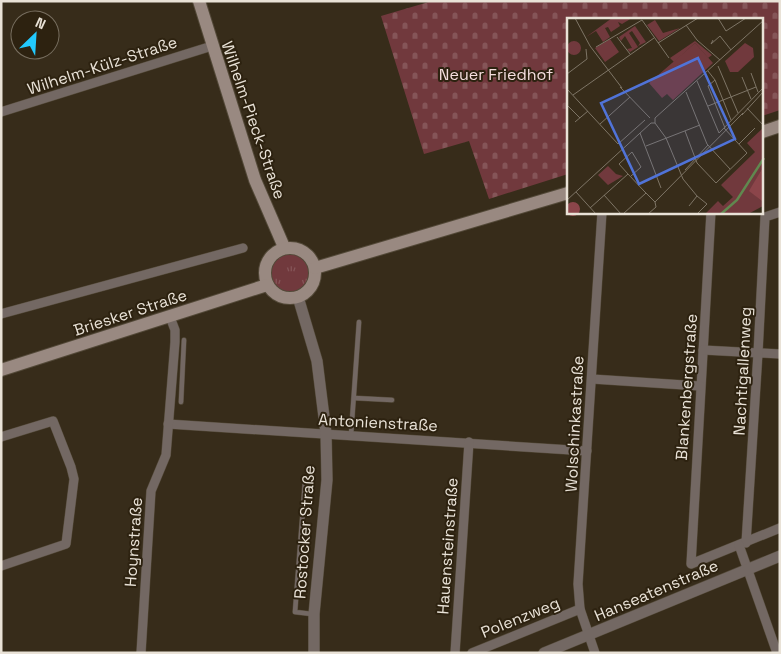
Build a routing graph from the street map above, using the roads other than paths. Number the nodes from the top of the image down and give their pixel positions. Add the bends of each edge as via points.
1 (199, 1) edge
2 (212, 46) junction
3 (1, 112) edge
4 (780, 126) edge
5 (764, 131) edge
6 (567, 193) edge
7 (780, 212) edge
8 (602, 214) edge
9 (711, 214) edge
10 (284, 247) junction
11 (243, 248) dead end
12 (315, 268) junction
13 (268, 285) junction
14 (298, 297) junction
15 (1, 314) edge
16 (170, 317) junction
17 (359, 322) dead end
18 (184, 340) dead end
19 (703, 350) junction
20 (758, 353) junction
21 (780, 354) edge
22 (1, 370) edge
23 (592, 379) junction
24 (700, 386) junction
25 (354, 398) junction
26 (392, 400) dead end
27 (181, 402) dead end
28 (168, 424) junction
29 (326, 433) junction
30 (351, 435) junction
31 (1, 437) edge
32 (469, 442) junction
33 (587, 451) junction
34 (305, 482) dead end
35 (780, 528) edge
36 (743, 544) junction
37 (780, 556) edge
38 (1, 566) edge
39 (748, 569) junction
40 (580, 609) junction
41 (314, 614) junction
42 (589, 635) junction
43 (140, 653) edge
44 (314, 653) edge
45 (455, 653) edge
46 (472, 653) edge
47 (544, 653) edge
48 (595, 653) edge
49 (776, 653) edge

1 - 2 main road, Wilhelm-Pieck-Straße
2 - 3 street, Wilhelm-Külz-Straße
2 - 10 main road, Wilhelm-Pieck-Straße via 255,180
4 - 5 main road
6 - 12 main road
7 - 20 street, Nachtigallenweg via 765,217
8 - 23 street, Wolschinkastraße
9 - 19 street, Blankenbergstraße
10 - 12 main road via 305,252
10 - 13 main road via 276,250 266,264
11 - 15 street
12 - 14 main road via 311,286
13 - 14 main road via 283,297
13 - 16 main road, Briesker Straße
14 - 29 street, Rostocker Straße via 317,361
16 - 22 main road, Briesker Straße
16 - 28 street, Hoynstraße via 175,342
17 - 25 lane
18 - 27 lane
19 - 20 street
19 - 24 street, Blankenbergstraße
20 - 21 street
20 - 36 street, Nachtigallenweg
23 - 24 street
23 - 33 street, Wolschinkastraße
24 - 36 street, Blankenbergstraße via 691,564
25 - 26 lane
25 - 30 lane
28 - 29 street, Antonienstraße
28 - 43 street, Hoynstraße via 166,455 151,491
29 - 30 street, Antonienstraße
29 - 41 street, Rostocker Straße via 327,480
30 - 32 street, Antonienstraße
31 - 38 street via 53,421 74,480 66,544
32 - 33 street, Antonienstraße
32 - 45 street, Hauensteinstraße
33 - 40 street, Wolschinkastraße via 578,584
34 - 41 lane via 295,612
35 - 36 street
36 - 39 street
37 - 39 street, Hanseatenstraße
39 - 42 street, Hanseatenstraße
39 - 49 street
40 - 42 street, Wolschinkastraße
40 - 46 street, Polenzweg
41 - 44 street, Rostocker Straße
42 - 47 street, Hanseatenstraße
42 - 48 street, Wolschinkastraße

